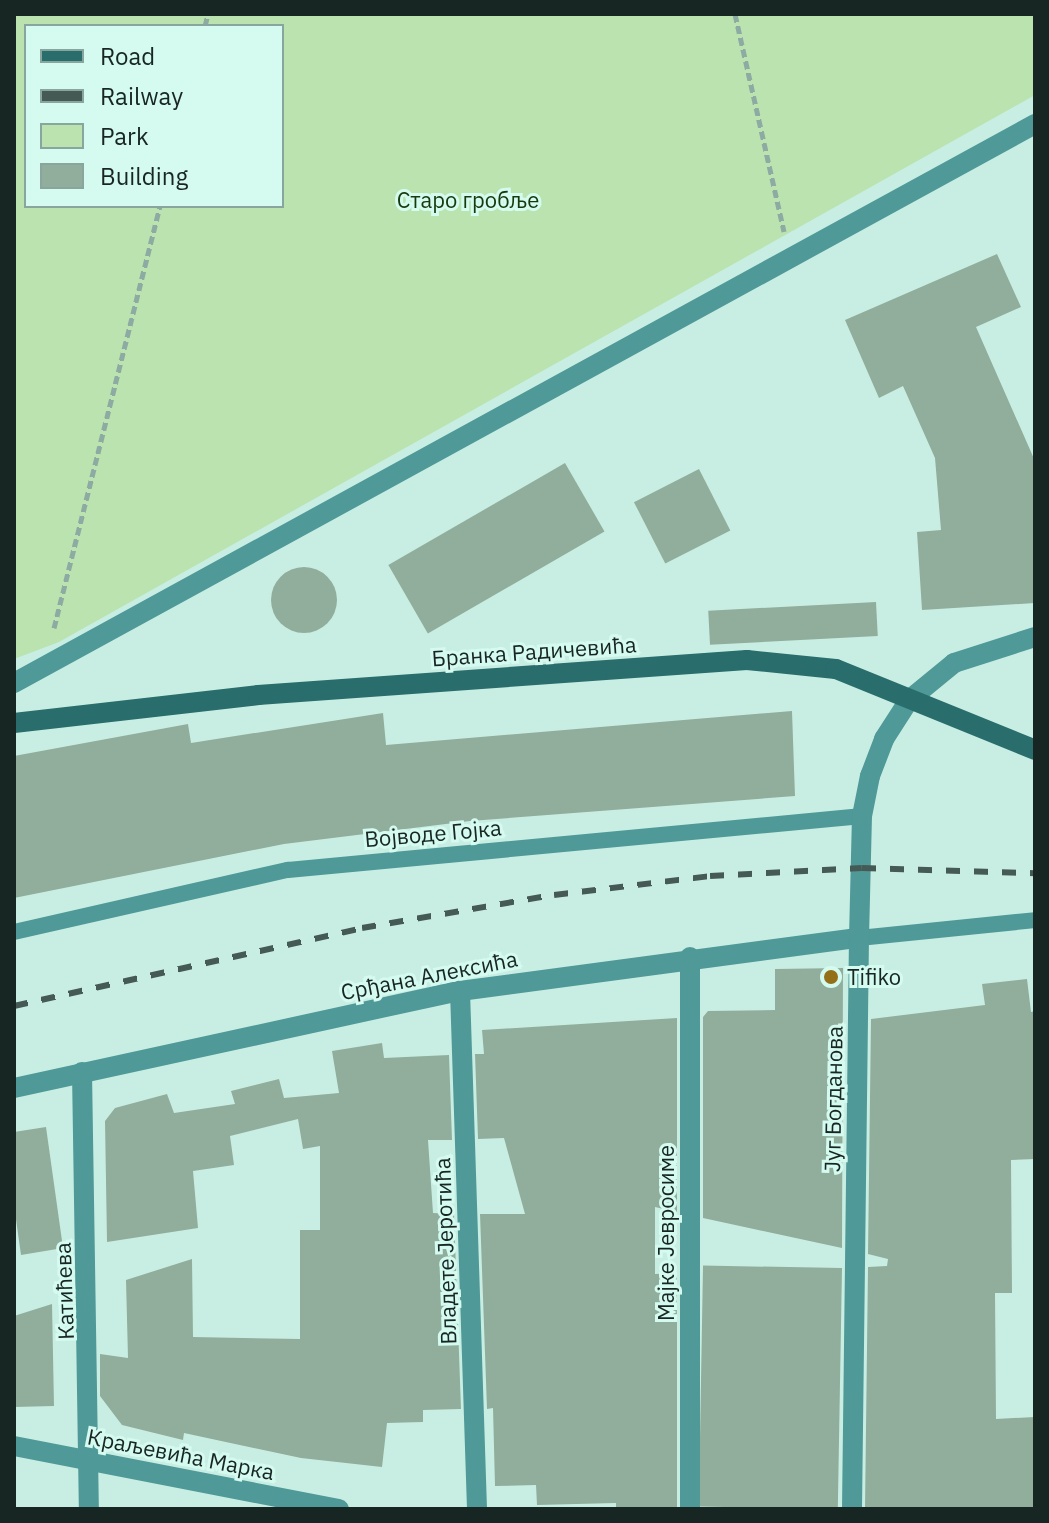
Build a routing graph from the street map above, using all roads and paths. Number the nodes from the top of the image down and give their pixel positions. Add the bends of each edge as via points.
1 (735, 14) edge
2 (1035, 124) edge
3 (159, 208) edge
4 (790, 258) junction
5 (1035, 637) edge
6 (44, 667) junction
7 (14, 683) edge
8 (909, 700) junction
9 (14, 723) edge
10 (1035, 750) edge
11 (862, 816) junction
12 (1035, 920) edge
13 (14, 932) edge
14 (859, 938) junction
15 (690, 957) junction
16 (460, 991) junction
17 (82, 1072) junction
18 (14, 1088) edge
19 (14, 1446) edge
20 (92, 1461) junction
21 (89, 1509) edge
22 (339, 1509) edge
23 (477, 1509) edge
24 (690, 1509) edge
25 (852, 1509) edge

1 - 4 path
2 - 4 street
3 - 6 path
4 - 6 street
5 - 8 street via 954,663
6 - 7 street
8 - 9 street, Бранка Радичевића via 836,669 747,660 258,695
8 - 10 street
8 - 11 street, Југ Богданова via 884,739
11 - 13 lane, Војводе Гојка via 288,870
11 - 14 street, Југ Богданова
12 - 14 lane
14 - 15 street, Срђана Алексића
14 - 25 street, Југ Богданова
15 - 16 street, Срђана Алексића
15 - 24 street, Мајке Јевросиме
16 - 17 street, Срђана Алексића
16 - 23 street, Владете Јеротића
17 - 18 street, Срђана Алексића
17 - 20 street, Катићева
19 - 20 street, Краљевића Марка
20 - 21 street, Катићева
20 - 22 street, Краљевића Марка

